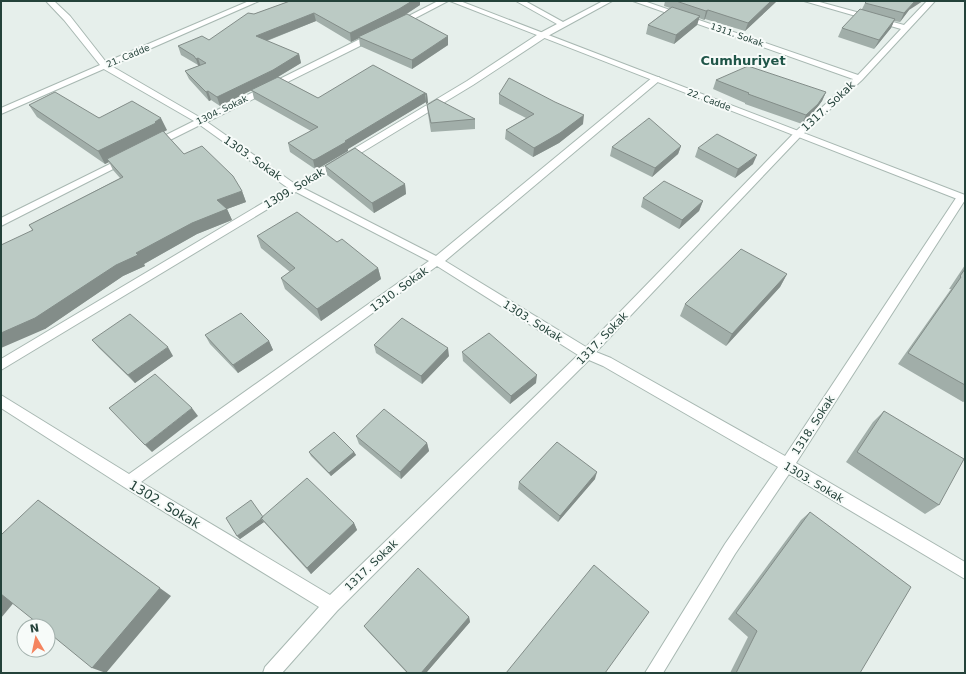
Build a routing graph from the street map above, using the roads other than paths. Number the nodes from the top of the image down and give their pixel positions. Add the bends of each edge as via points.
1 (50, 1) edge
2 (255, 1) edge
3 (444, 1) edge
4 (454, 1) edge
5 (520, 1) edge
6 (608, 1) edge
7 (637, 1) edge
8 (808, 1) edge
9 (931, 1) edge
10 (564, 25) junction
11 (905, 28) junction
12 (543, 36) junction
13 (104, 66) junction
14 (859, 78) junction
15 (656, 79) junction
16 (1, 111) edge
17 (200, 121) junction
18 (798, 134) junction
19 (150, 146) edge
20 (129, 157) edge
21 (296, 188) junction
22 (963, 198) edge
23 (1, 222) edge
24 (437, 261) junction
25 (587, 354) junction
26 (1, 365) edge
27 (1, 401) edge
28 (787, 465) junction
29 (129, 482) junction
30 (965, 571) edge
31 (330, 604) junction
32 (271, 673) edge
33 (653, 673) edge

1 - 13 street via 67,18
2 - 13 street, 21. Cadde
3 - 17 street, 1304. Sokak
4 - 12 street, 22. Cadde
5 - 10 street
6 - 10 street, 1309. Sokak
7 - 14 street, 1311. Sokak
8 - 11 street
9 - 11 street, 1317. Sokak
10 - 12 street, 1309. Sokak
11 - 14 street, 1317. Sokak
12 - 15 street, 22. Cadde
12 - 21 street, 1309. Sokak
13 - 16 street, 21. Cadde
13 - 17 street, 1303. Sokak
14 - 18 street, 1317. Sokak
15 - 18 street, 22. Cadde
15 - 24 street, 1310. Sokak
17 - 19 street, 1304. Sokak
17 - 21 street, 1303. Sokak
18 - 22 street, 22. Cadde
18 - 25 street, 1317. Sokak
20 - 23 street
21 - 24 street, 1303. Sokak
21 - 26 street, 1309. Sokak
22 - 28 street, 1318. Sokak
24 - 25 street, 1303. Sokak
24 - 29 street, 1310. Sokak
25 - 28 street, 1303. Sokak via 607,362
25 - 31 street, 1317. Sokak
27 - 29 street, 1302. Sokak
28 - 30 street, 1303. Sokak
28 - 33 street, 1318. Sokak via 730,549
29 - 31 street, 1302. Sokak
31 - 32 street, 1317. Sokak

